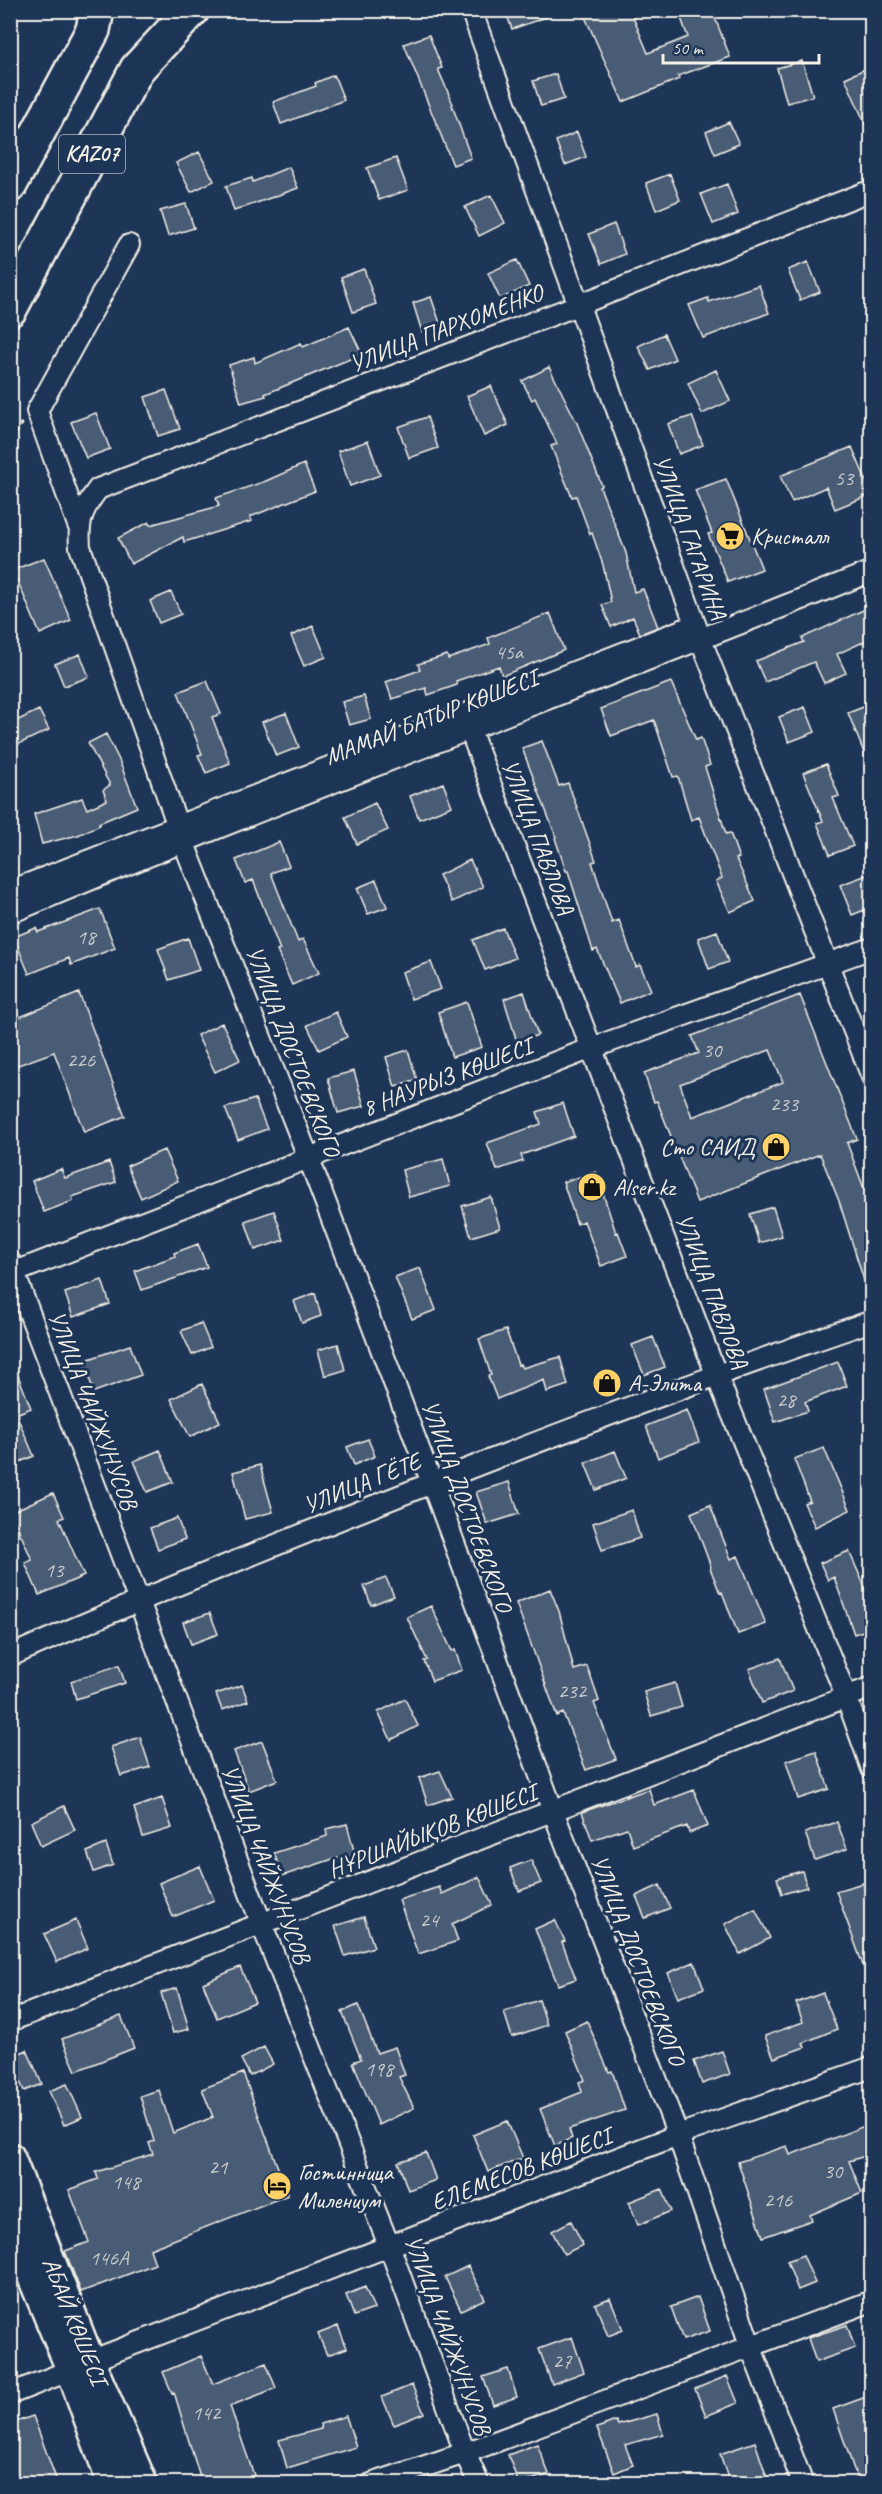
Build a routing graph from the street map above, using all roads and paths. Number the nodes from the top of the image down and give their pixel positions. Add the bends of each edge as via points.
1 (97, 10) edge
2 (192, 10) edge
3 (472, 13) edge
4 (43, 128) junction
5 (10, 170) edge
6 (10, 185) edge
7 (872, 189) edge
8 (129, 245) dead end
9 (578, 305) junction
10 (10, 309) edge
11 (78, 525) junction
12 (872, 571) edge
13 (698, 633) junction
14 (470, 730) junction
15 (180, 833) junction
16 (10, 891) edge
17 (10, 913) edge
18 (872, 948) edge
19 (829, 964) junction
20 (592, 1048) junction
21 (872, 1077) edge
22 (309, 1159) junction
23 (12, 1270) edge
24 (872, 1321) edge
25 (716, 1374) junction
26 (432, 1483) junction
27 (138, 1600) junction
28 (10, 1656) edge
29 (872, 1687) edge
30 (846, 1696) junction
31 (872, 1769) edge
32 (553, 1811) junction
33 (262, 1925) junction
34 (10, 2020) edge
35 (872, 2067) edge
36 (678, 2135) junction
37 (10, 2157) edge
38 (10, 2224) edge
39 (390, 2248) junction
40 (872, 2301) edge
41 (750, 2345) junction
42 (81, 2366) junction
43 (10, 2394) edge
44 (465, 2453) junction
45 (112, 2484) edge
46 (142, 2484) edge
47 (371, 2484) edge
48 (479, 2484) edge
49 (803, 2484) edge

1 - 4 highway, KAZ07 via 93,30
2 - 10 highway, KAZ07 via 137,69
3 - 9 street, УЛИЦА ГАГАРИНА
4 - 5 main road
4 - 6 highway, KAZ07
7 - 9 street, УЛИЦА ПАРХОМЕНКО
8 - 11 street via 36,411
9 - 11 street, УЛИЦА ПАРХОМЕНКО via 98,489 86,504
9 - 13 street, УЛИЦА ГАГАРИНА
11 - 15 street, УЛИЦА ДОСТОЕВСКОГО via 80,547
12 - 13 street, МАМАЙ БАТЫР КӨШЕСІ
13 - 14 street, МАМАЙ БАТЫР КӨШЕСІ
13 - 15 street, МАМАЙ БАТЫР КӨШЕСІ
13 - 19 street, УЛИЦА ГАГАРИНА
14 - 15 street, МАМАЙ БАТЫР КӨШЕСІ
14 - 20 street, УЛИЦА ПАВЛОВА
15 - 16 street, МАМАЙ БАТЫР КӨШЕСІ
15 - 17 street, МАМАЙ БАТЫР КӨШЕСІ
15 - 22 street, УЛИЦА ДОСТОЕВСКОГО
18 - 19 street, 8 НАУРЫЗ КӨШЕСІ
19 - 20 street, 8 НАУРЫЗ КӨШЕСІ
19 - 21 street, УЛИЦА ГАГАРИНА
20 - 22 street, 8 НАУРЫЗ КӨШЕСІ
20 - 25 street, УЛИЦА ПАВЛОВА
22 - 23 street, 8 НАУРЫЗ КӨШЕСІ
22 - 26 street, УЛИЦА ДОСТОЕВСКОГО
23 - 27 street, УЛИЦА ЧАЙЖУНУСОВ
24 - 25 street, УЛИЦА ГЁТЕ
25 - 26 street, УЛИЦА ГЁТЕ
25 - 30 street, УЛИЦА ПАВЛОВА
26 - 27 street, УЛИЦА ГЁТЕ
26 - 32 street, УЛИЦА ДОСТОЕВСКОГО
27 - 28 street, УЛИЦА ГЁТЕ
27 - 33 street, УЛИЦА ЧАЙЖУНУСОВ
29 - 30 street, НҰРШАЙЫҚОВ КӨШЕСІ
30 - 31 street, УЛИЦА ПАВЛОВА
30 - 32 street, НҰРШАЙЫҚОВ КӨШЕСІ
32 - 33 street, НҰРШАЙЫҚОВ КӨШЕСІ
32 - 36 street, УЛИЦА ДОСТОЕВСКОГО
33 - 34 street, НҰРШАЙЫҚОВ КӨШЕСІ
33 - 39 street, УЛИЦА ЧАЙЖУНУСОВ
35 - 36 street, ЕЛЕМЕСОВ КӨШЕСІ
36 - 39 street, ЕЛЕМЕСОВ КӨШЕСІ
36 - 41 street, УЛИЦА ДОСТОЕВСКОГО
37 - 42 main road, АБАЙ КӨШЕСІ
38 - 42 main road, АБАЙ КӨШЕСІ
39 - 42 street, ЕЛЕМЕСОВ КӨШЕСІ
39 - 44 street, УЛИЦА ЧАЙЖУНУСОВ
40 - 41 street
41 - 44 street
41 - 49 street, УЛИЦА ДОСТОЕВСКОГО
42 - 43 street, ЕЛЕМЕСОВ КӨШЕСІ
42 - 45 main road, АБАЙ КӨШЕСІ
42 - 46 main road, АБАЙ КӨШЕСІ
44 - 47 street
44 - 48 street, УЛИЦА ЧАЙЖУНУСОВ

